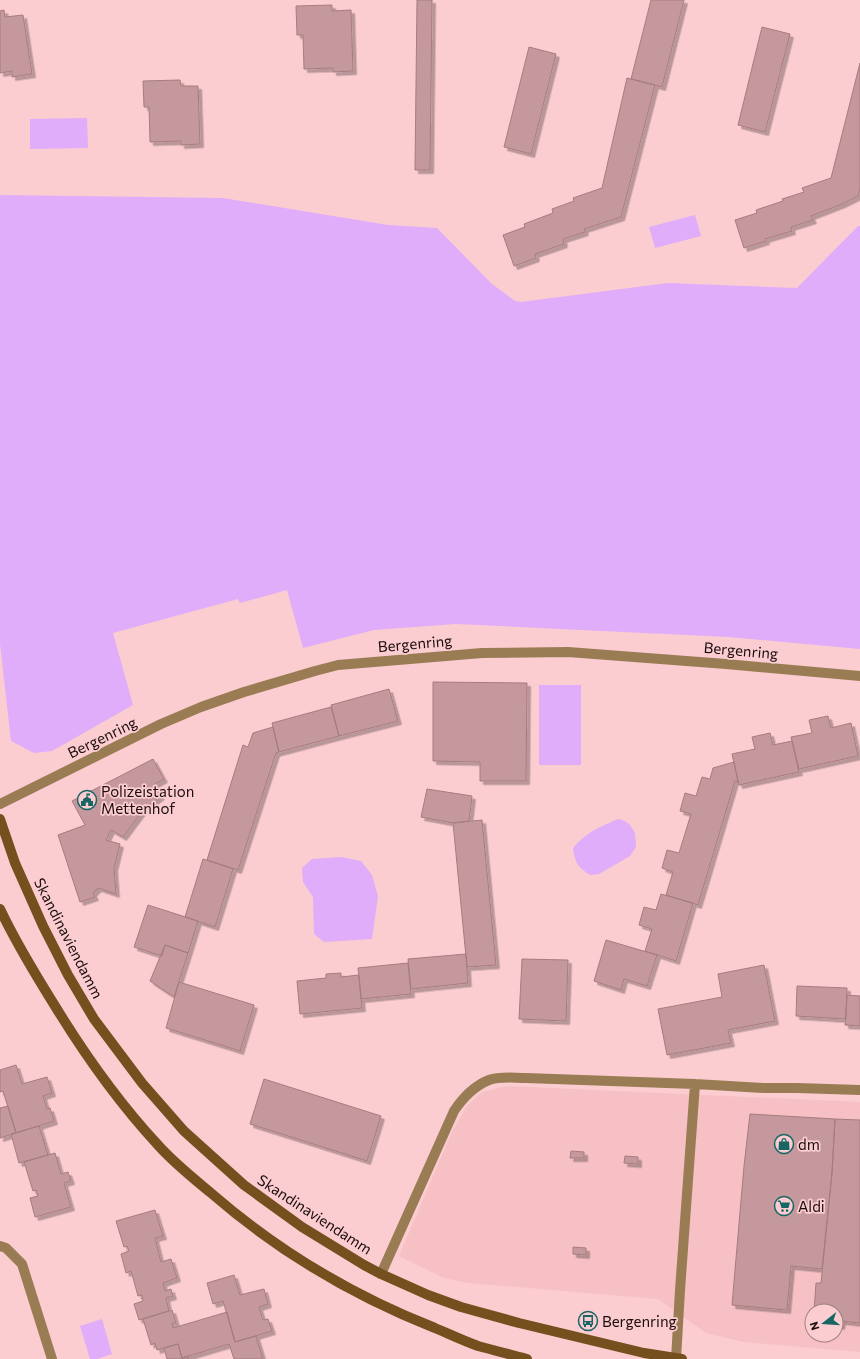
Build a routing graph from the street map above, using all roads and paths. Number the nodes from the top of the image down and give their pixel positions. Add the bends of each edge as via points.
1 (860, 676) edge
2 (0, 804) edge
3 (0, 819) edge
4 (0, 909) edge
5 (695, 1084) junction
6 (860, 1090) edge
7 (0, 1246) edge
8 (381, 1274) junction
9 (52, 1359) edge
10 (527, 1359) edge
11 (678, 1359) edge

1 - 2 street, Bergenring via 568,652 482,652 338,665 201,707 161,724
3 - 8 main road, Skandinaviendamm via 15,863 68,975 94,1019 142,1083 184,1131 244,1185 302,1227
4 - 10 main road via 36,976 86,1054 118,1098 153,1139 188,1174 254,1229 299,1260 352,1291 477,1345
5 - 6 street
5 - 8 street via 526,1078 488,1080 473,1090 454,1111
5 - 11 street via 680,1290
7 - 9 street via 6,1248 22,1264
8 - 11 main road, Skandinaviendamm via 468,1309 606,1344

